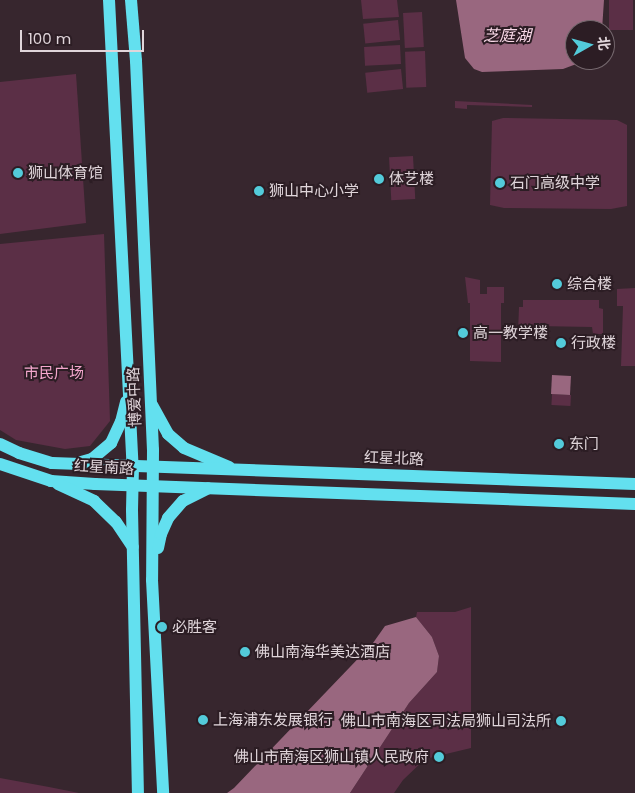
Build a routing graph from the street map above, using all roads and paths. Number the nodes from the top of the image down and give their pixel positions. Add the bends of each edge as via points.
1 (109, 0) edge
2 (131, 0) edge
3 (129, 390) junction
4 (151, 403) junction
5 (0, 444) edge
6 (0, 464) edge
7 (74, 464) junction
8 (133, 466) junction
9 (152, 467) junction
10 (236, 470) junction
11 (51, 481) junction
12 (635, 484) edge
13 (133, 485) junction
14 (152, 486) junction
15 (208, 487) junction
16 (635, 504) edge
17 (134, 547) junction
18 (152, 580) junction
19 (138, 793) edge
20 (163, 793) edge

1 - 3 main road, 博爱中路
2 - 4 main road, 博爱中路
3 - 7 main road via 121,422 111,443 92,459
3 - 8 main road, 博爱中路
4 - 9 main road, 博爱中路
4 - 10 main road via 168,434 184,448
5 - 7 main road, 红星南路 via 52,463
6 - 11 main road, 红星南路
7 - 8 main road, 红星南路
8 - 9 main road, 红星南路
8 - 13 main road, 博爱中路
9 - 10 main road, 红星北路
9 - 14 main road, 博爱中路
10 - 12 main road, 红星北路
11 - 13 main road, 红星南路
11 - 17 main road via 94,501 116,522
13 - 14 main road, 红星南路
13 - 17 main road, 博爱中路
14 - 15 main road, 红星南路
14 - 18 main road, 博爱中路
15 - 16 main road
15 - 18 main road via 183,501 168,518 160,534
17 - 19 main road, 博爱中路
18 - 20 main road, 博爱中路

